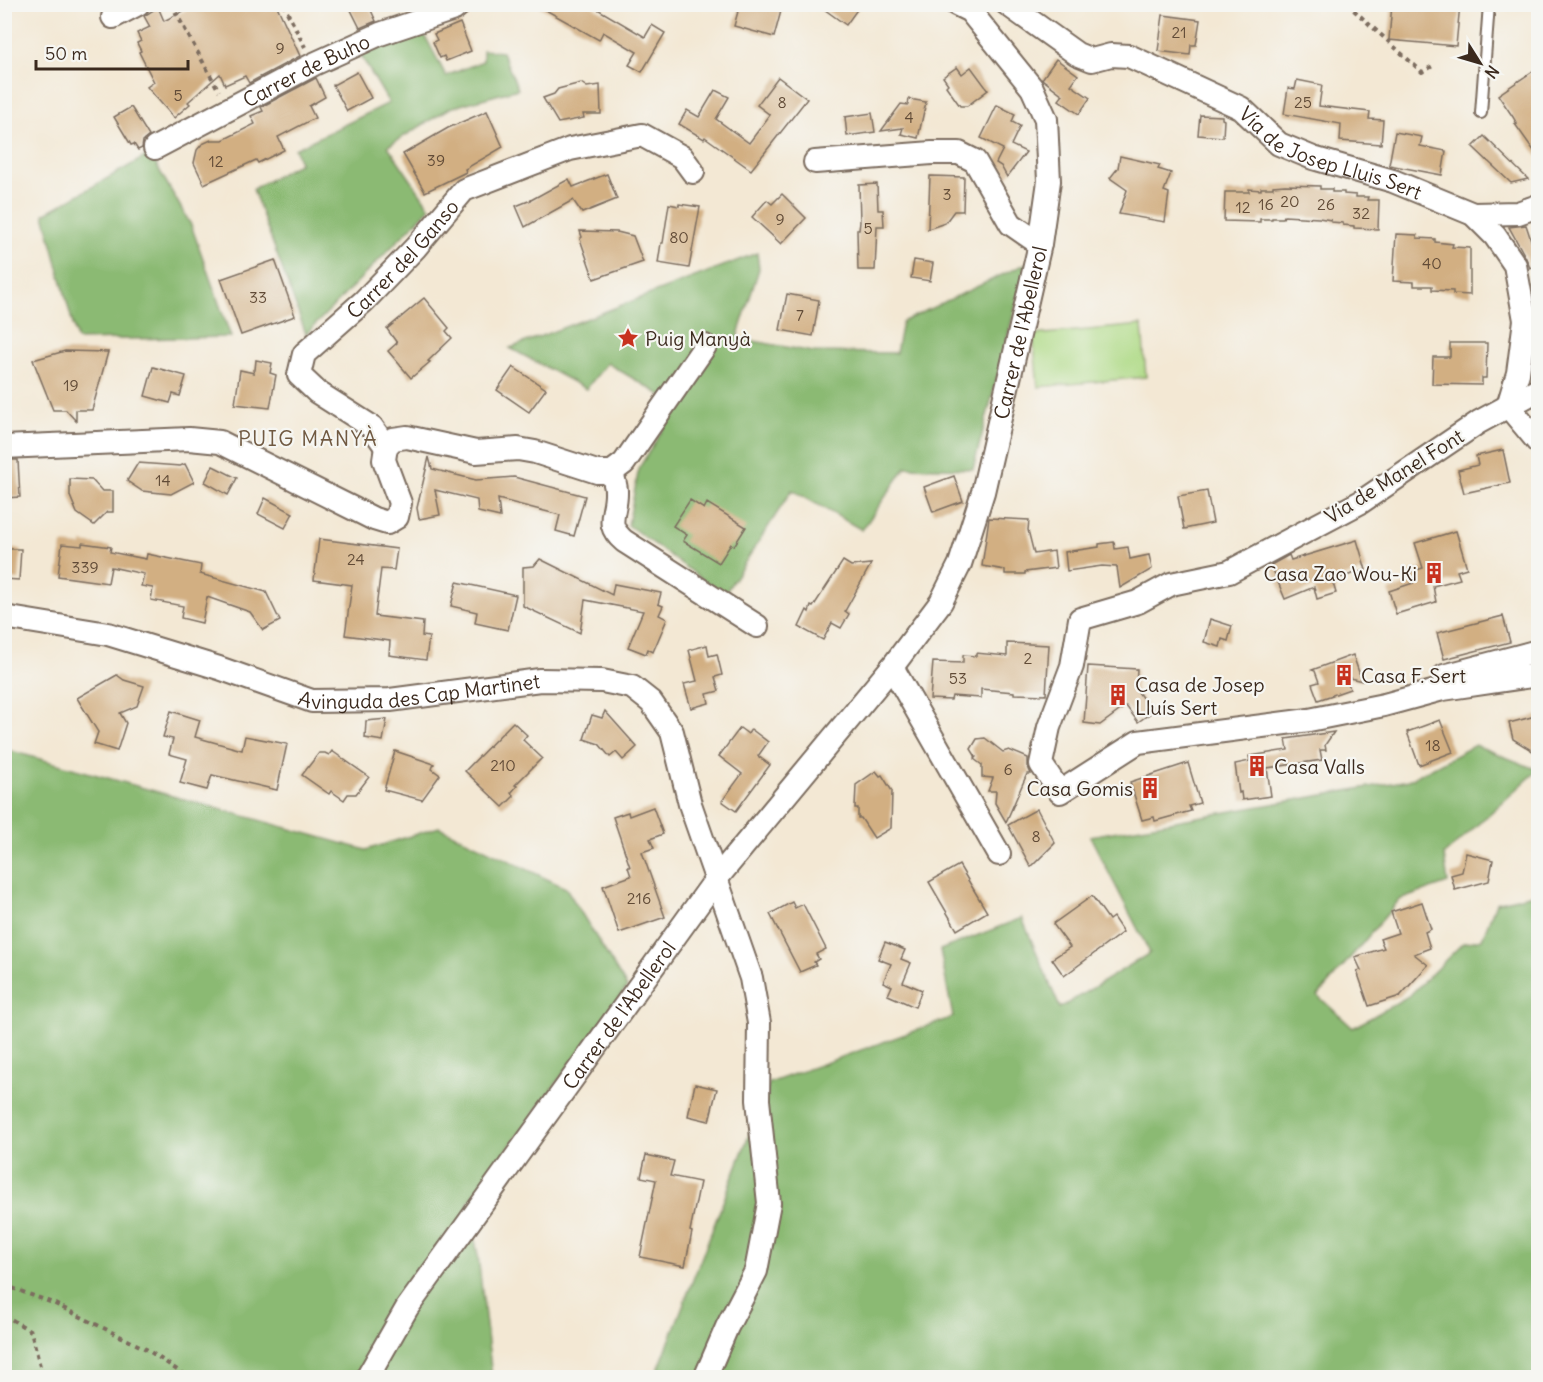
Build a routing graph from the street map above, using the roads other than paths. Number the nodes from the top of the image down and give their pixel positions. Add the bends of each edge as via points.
1 (138, 4) edge
2 (460, 4) edge
3 (1007, 4) edge
4 (1489, 4) edge
5 (970, 7) edge
6 (113, 17) dead end
7 (1481, 113) dead end
8 (155, 148) dead end
9 (815, 162) dead end
10 (693, 172) dead end
11 (1539, 206) edge
12 (1473, 214) junction
13 (1040, 244) junction
14 (705, 346) dead end
15 (1539, 390) edge
16 (1508, 406) junction
17 (1539, 442) edge
18 (4, 447) edge
19 (386, 447) junction
20 (612, 472) junction
21 (4, 617) edge
22 (757, 626) dead end
23 (1539, 651) edge
24 (892, 667) junction
25 (1539, 675) edge
26 (1422, 693) junction
27 (999, 854) dead end
28 (717, 878) junction
29 (367, 1377) edge
30 (705, 1377) edge

1 - 6 street
2 - 8 street, Carrer de Buho via 314,64
3 - 12 street, Vía de Josep Lluis Sert via 1077,54 1092,60 1111,55 1130,57 1241,108 1279,144 1393,181
4 - 7 lane
5 - 13 street, Carrer de l'Abellerol via 1032,88 1046,118 1049,181
9 - 13 street via 959,153 975,161 1011,224
10 - 19 street, Carrer del Ganso via 682,156 642,135 570,149 464,190 416,247 304,354 299,375 317,392 372,427
11 - 12 street via 1518,213
12 - 16 street, Vía de Josep Lluis Sert via 1515,265 1525,320 1518,373
13 - 24 street, Carrer de l'Abellerol via 983,492 960,564 940,602
14 - 20 street via 624,463
15 - 16 street, Vía de Manel Font
16 - 17 street
16 - 26 street, Vía de Manel Font via 1361,502 1229,572 1171,584 1138,602 1080,619 1072,666 1049,727 1041,764 1060,792 1138,742 1309,720
18 - 19 street via 189,439 220,442 387,523 397,517 400,503 384,459
19 - 20 street via 393,439 407,437 476,452 518,449
20 - 22 street via 616,491 614,532
21 - 28 street, Avinguda des Cap Martinet via 108,634 312,701 390,700 540,680 602,681 632,687 651,702 672,732 690,804
23 - 26 street via 1428,681
24 - 27 street
24 - 28 street, Carrer de l'Abellerol
25 - 26 street
28 - 29 street, Carrer de l'Abellerol via 407,1308
28 - 30 street, Avinguda des Cap Martinet via 751,978 759,1023 758,1100 769,1203 756,1271

